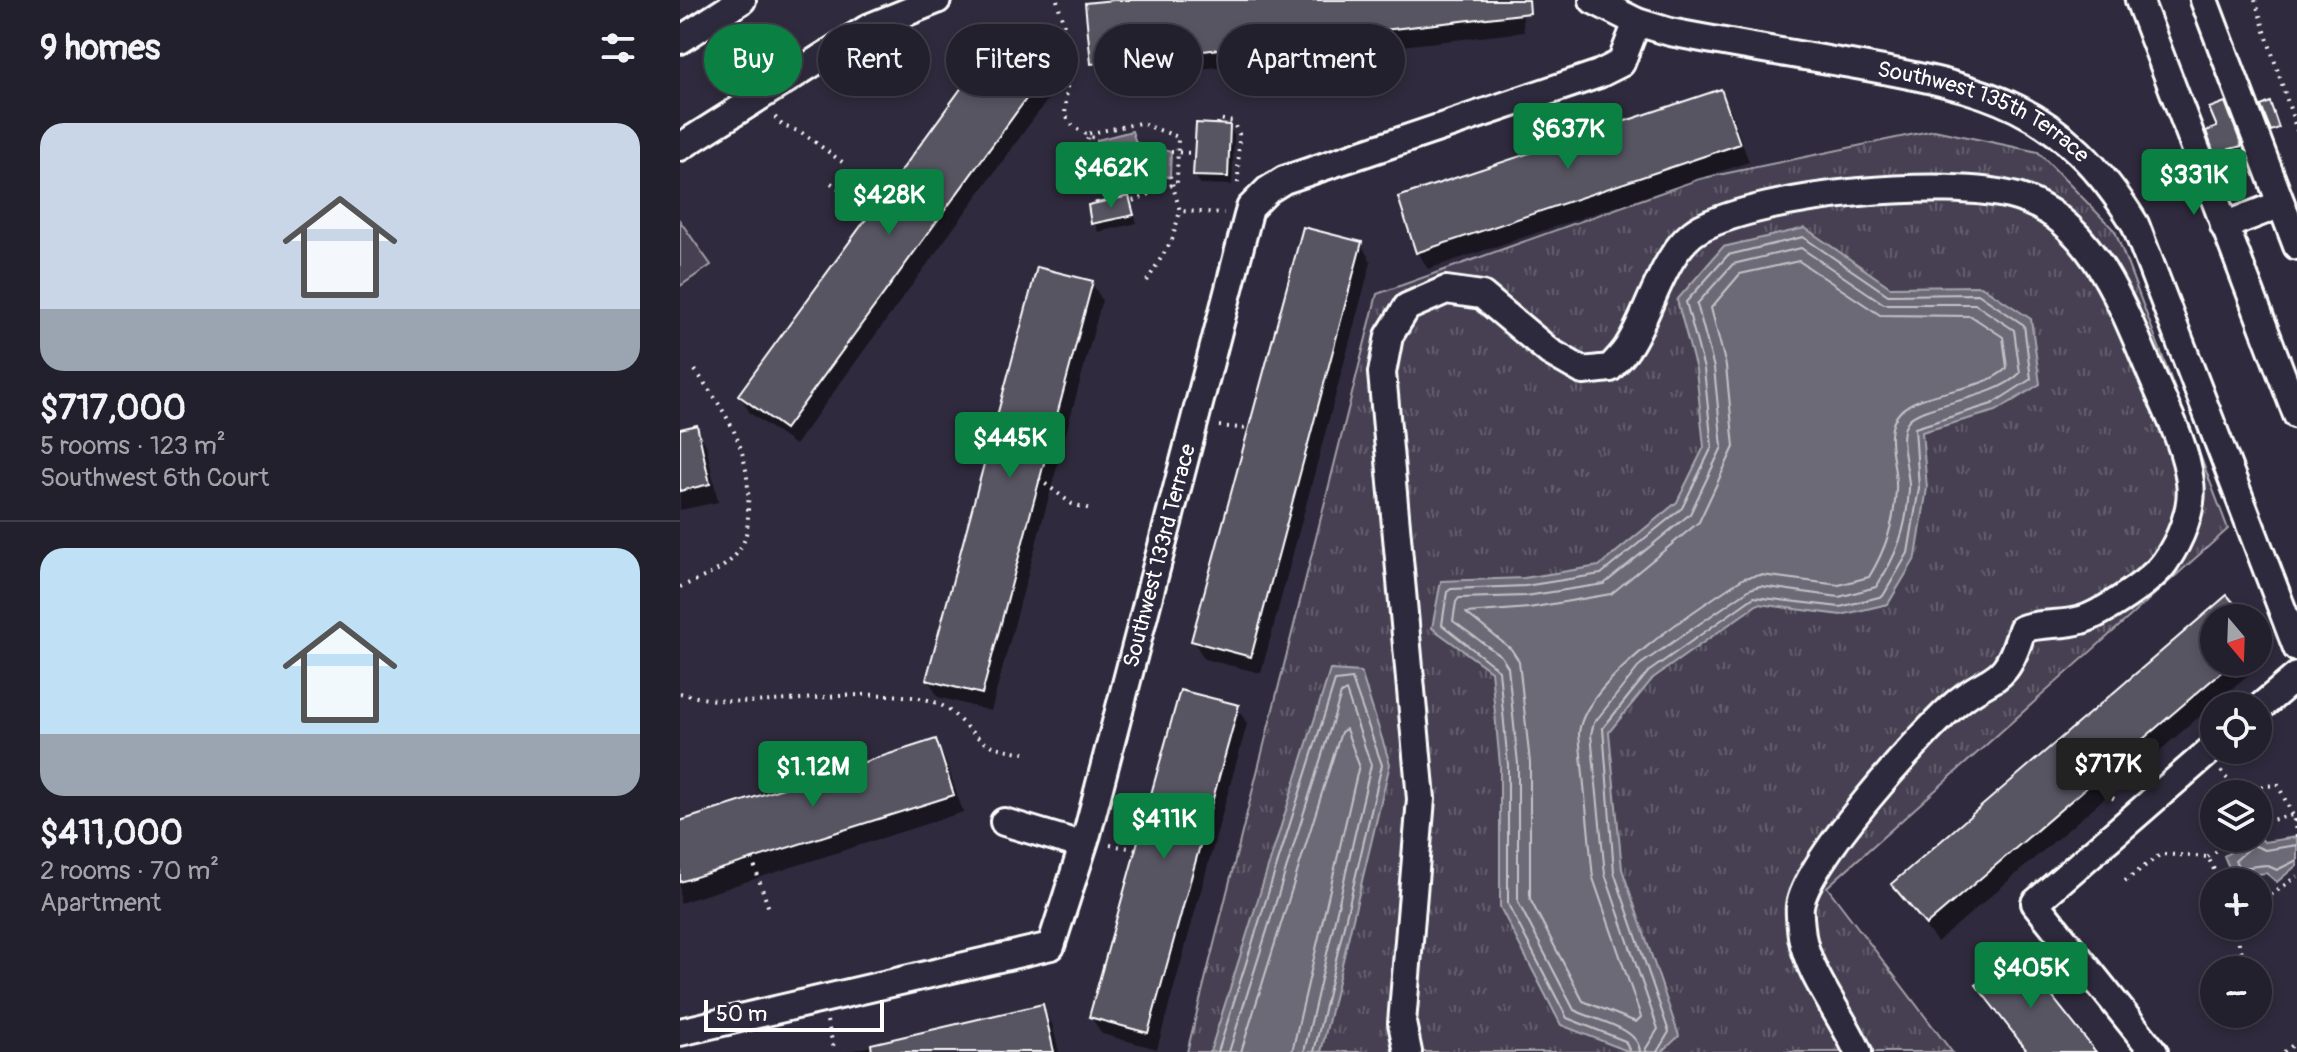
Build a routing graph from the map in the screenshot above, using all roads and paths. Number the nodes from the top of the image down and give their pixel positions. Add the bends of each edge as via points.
1 (742, 0) edge
2 (937, 0) edge
3 (1057, 0) edge
4 (1593, 0) edge
5 (2139, 0) edge
6 (2204, 0) edge
7 (2255, 0) edge
8 (1637, 22) junction
9 (680, 40) edge
10 (802, 68) edge
11 (756, 96) edge
12 (760, 96) edge
13 (1218, 124) dead end
14 (2297, 131) edge
15 (1087, 134) junction
16 (1097, 140) dead end
17 (680, 147) edge
18 (1171, 152) dead end
19 (1180, 153) junction
20 (1194, 153) dead end
21 (845, 164) dead end
22 (1170, 176) dead end
23 (831, 183) dead end
24 (1173, 186) junction
25 (1130, 202) dead end
26 (1097, 203) dead end
27 (2281, 204) junction
28 (1244, 207) junction
29 (1180, 211) junction
30 (872, 212) dead end
31 (2224, 226) junction
32 (2297, 246) edge
33 (1147, 281) dead end
34 (695, 370) dead end
35 (2297, 415) edge
36 (1197, 421) junction
37 (1249, 429) dead end
38 (1039, 479) dead end
39 (1090, 509) dead end
40 (680, 587) edge
41 (2297, 648) edge
42 (2297, 676) edge
43 (680, 693) edge
44 (2272, 697) edge
45 (1024, 753) dead end
46 (2200, 759) edge
47 (2219, 764) edge
48 (2293, 815) junction
49 (2272, 820) edge
50 (1004, 822) dead end
51 (2297, 824) edge
52 (2297, 837) edge
53 (1081, 845) junction
54 (2215, 852) edge
55 (2208, 857) junction
56 (752, 859) dead end
57 (2213, 868) edge
58 (2297, 876) edge
59 (2125, 881) dead end
60 (2272, 895) edge
61 (770, 912) dead end
62 (680, 1032) edge
63 (2297, 1042) edge
64 (1408, 1052) edge
65 (1858, 1052) edge
66 (2154, 1052) edge
67 (2284, 1052) edge

1 - 9 street
2 - 10 street via 870,27
3 - 15 path via 1070,47 1065,115
4 - 8 street, Southwest 135th Terrace
5 - 31 street
6 - 27 street
7 - 14 path
8 - 28 street via 1621,63 1599,74 1284,180
8 - 41 street, Southwest 135th Terrace via 1693,37 1953,83 2030,115 2074,149 2117,195 2135,224
11 - 17 street
12 - 21 path via 783,126 801,132
13 - 28 path via 1219,119 1233,122 1239,134
15 - 16 path
15 - 19 path via 1140,123 1178,137
15 - 26 path
18 - 19 path
19 - 20 path
19 - 24 path
22 - 24 path
23 - 30 path
24 - 25 path
24 - 29 path
27 - 31 street
27 - 32 street
28 - 29 path via 1233,213
28 - 36 street, Southwest 133rd Terrace
29 - 33 path via 1172,240
31 - 35 street
34 - 40 path via 727,414 744,450 748,524 745,541 725,565
36 - 37 path
36 - 53 street, Southwest 133rd Terrace
38 - 39 path via 1072,504
42 - 44 street
43 - 45 path via 762,703 820,696 915,697 942,704 983,741
46 - 66 street via 2035,903
47 - 48 path via 2235,788 2278,785
48 - 49 path
48 - 51 path
48 - 52 path
50 - 53 street
53 - 62 street, Southwest 133rd Terrace via 1051,946
54 - 55 path
55 - 57 path
55 - 59 path via 2161,854
56 - 61 path
58 - 60 path
63 - 67 path
64 - 65 street via 1402,1023 1421,799 1382,373 1389,336 1407,307 1446,290 1482,295 1550,352 1583,371 1610,368 1629,346 1671,259 1699,229 1762,207 1879,191 1965,190 2017,197 2049,213 2076,236 2109,278 2179,439 2191,484 2186,522 2164,564 2123,597 2081,620 2022,629 2002,676 1956,704 1919,739 1810,879 1800,905 1802,939

